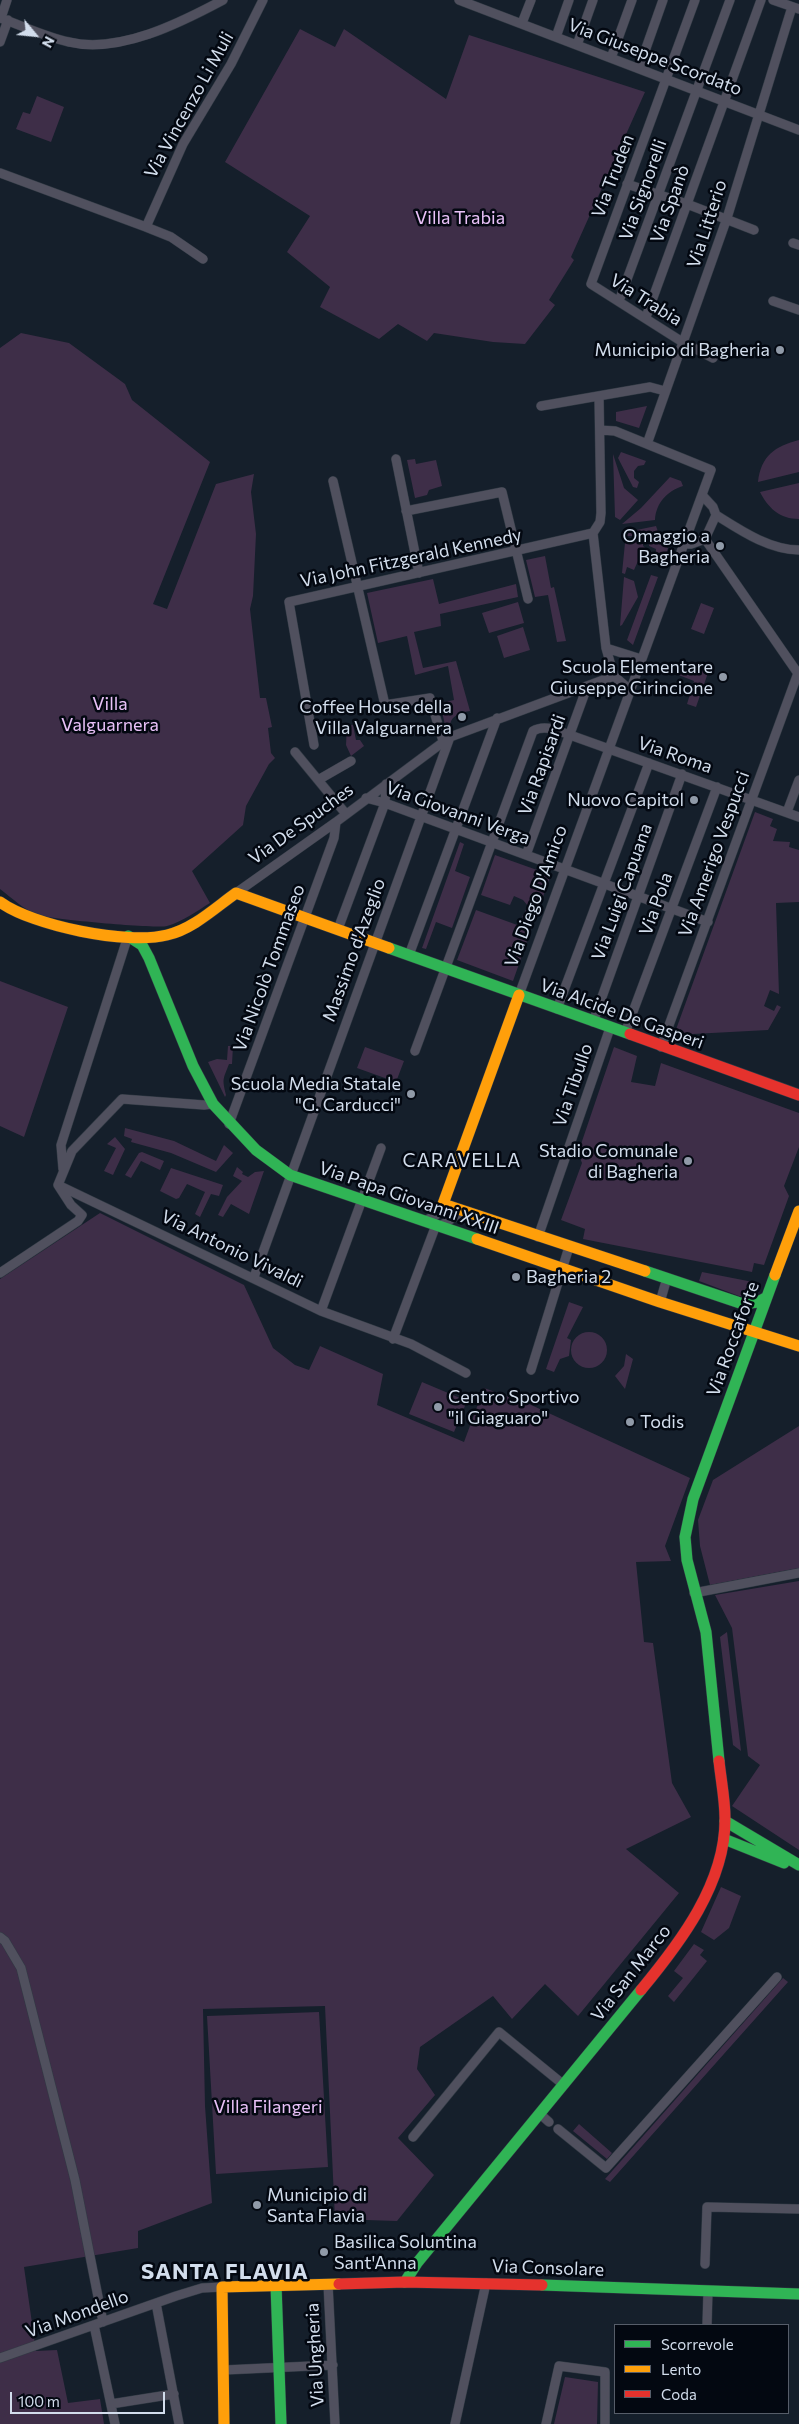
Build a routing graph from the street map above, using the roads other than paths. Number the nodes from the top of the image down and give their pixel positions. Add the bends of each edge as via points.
1 (7, 0) edge
2 (223, 0) edge
3 (263, 0) edge
4 (460, 0) edge
5 (530, 0) edge
6 (569, 0) edge
7 (594, 0) edge
8 (632, 0) edge
9 (663, 0) edge
10 (695, 0) edge
11 (730, 0) edge
12 (761, 0) edge
13 (772, 0) edge
14 (795, 8) edge
15 (3, 19) edge
16 (522, 23) junction
17 (556, 37) junction
18 (0, 42) edge
19 (577, 44) junction
20 (611, 58) junction
21 (639, 68) junction
22 (667, 80) junction
23 (697, 91) junction
24 (725, 102) junction
25 (758, 115) junction
26 (799, 130) edge
27 (0, 173) edge
28 (627, 184) junction
29 (659, 194) junction
30 (687, 204) junction
31 (727, 218) junction
32 (146, 227) junction
33 (754, 230) dead end
34 (203, 260) dead end
35 (590, 284) joint
36 (619, 301) junction
37 (772, 301) dead end
38 (799, 310) edge
39 (646, 318) junction
40 (684, 343) junction
41 (713, 358) dead end
42 (665, 391) junction
43 (599, 397) junction
44 (541, 406) dead end
45 (600, 430) junction
46 (647, 444) junction
47 (396, 458) dead end
48 (333, 481) dead end
49 (702, 495) junction
50 (406, 511) junction
51 (716, 515) junction
52 (593, 533) junction
53 (705, 539) junction
54 (683, 544) junction
55 (799, 550) edge
56 (517, 552) junction
57 (419, 574) junction
58 (358, 587) junction
59 (528, 599) dead end
60 (606, 648) junction
61 (641, 659) junction
62 (798, 674) edge
63 (614, 676) junction
64 (588, 687) junction
65 (630, 690) junction
66 (497, 718) junction
67 (570, 735) junction
68 (446, 739) junction
69 (314, 744) dead end
70 (609, 749) junction
71 (295, 752) dead end
72 (351, 761) dead end
73 (649, 763) junction
74 (682, 774) junction
75 (318, 780) junction
76 (799, 780) edge
77 (386, 784) junction
78 (717, 787) junction
79 (366, 798) junction
80 (752, 799) junction
81 (385, 803) junction
82 (787, 812) junction
83 (346, 814) junction
84 (420, 816) junction
85 (799, 817) edge
86 (336, 822) junction
87 (455, 829) junction
88 (492, 842) junction
89 (526, 855) junction
90 (565, 869) junction
91 (604, 884) junction
92 (236, 893) junction
93 (638, 896) junction
94 (0, 902) edge
95 (671, 908) junction
96 (306, 917) junction
97 (708, 922) junction
98 (338, 929) junction
99 (128, 936) junction
100 (166, 936) junction
101 (374, 942) junction
102 (409, 956) junction
103 (149, 958) junction
104 (445, 968) junction
105 (519, 995) junction
106 (557, 1009) junction
107 (593, 1022) junction
108 (610, 1028) junction
109 (625, 1034) junction
110 (661, 1046) junction
111 (415, 1051) dead end
112 (799, 1095) edge
113 (213, 1104) junction
114 (230, 1124) junction
115 (381, 1148) dead end
116 (63, 1169) junction
117 (290, 1175) junction
118 (58, 1185) junction
119 (361, 1198) junction
120 (443, 1204) junction
121 (799, 1212) edge
122 (470, 1213) junction
123 (434, 1224) junction
124 (538, 1236) junction
125 (569, 1247) junction
126 (563, 1268) junction
127 (0, 1273) edge
128 (254, 1277) junction
129 (668, 1278) junction
130 (767, 1298) junction
131 (736, 1301) junction
132 (660, 1302) junction
133 (321, 1311) junction
134 (756, 1328) junction
135 (393, 1339) junction
136 (799, 1346) edge
137 (531, 1370) dead end
138 (466, 1373) dead end
139 (701, 1479) joint
140 (799, 1573) edge
141 (694, 1593) junction
142 (726, 1821) junction
143 (724, 1839) junction
144 (799, 1867) edge
145 (0, 1937) edge
146 (777, 1977) dead end
147 (564, 2085) junction
148 (558, 2129) dead end
149 (413, 2137) dead end
150 (799, 2209) edge
151 (705, 2264) dead end
152 (405, 2282) junction
153 (486, 2283) junction
154 (328, 2284) junction
155 (276, 2286) junction
156 (222, 2287) junction
157 (708, 2291) junction
158 (799, 2294) edge
159 (156, 2303) junction
160 (103, 2322) junction
161 (708, 2324) edge
162 (94, 2325) junction
163 (0, 2358) edge
164 (333, 2365) junction
165 (279, 2367) junction
166 (224, 2370) junction
167 (174, 2394) junction
168 (112, 2404) junction
169 (115, 2424) edge
170 (179, 2424) edge
171 (224, 2424) edge
172 (281, 2424) edge
173 (335, 2424) edge
174 (455, 2424) edge
175 (546, 2424) edge
176 (604, 2424) edge

1 - 15 street
2 - 15 street via 157,32 103,45 71,43
3 - 32 street, Via Vincenzo Li Muli via 231,64 183,144
4 - 16 street, Via Giuseppe Scordato
5 - 16 street
6 - 17 street
7 - 19 street
8 - 20 street
9 - 21 street
10 - 22 street, Via Truden
11 - 23 street, Via Signorelli
12 - 24 street, Via Spanò
13 - 14 street
14 - 25 street, Via Litterio
15 - 18 street
16 - 17 street, Via Giuseppe Scordato
17 - 19 street, Via Giuseppe Scordato
19 - 20 street, Via Giuseppe Scordato
20 - 21 street, Via Giuseppe Scordato
21 - 22 street, Via Giuseppe Scordato
22 - 23 street, Via Giuseppe Scordato
22 - 28 street, Via Truden
23 - 24 street, Via Giuseppe Scordato
23 - 29 street, Via Signorelli
24 - 25 street, Via Giuseppe Scordato
24 - 30 street, Via Spanò
25 - 26 street, Via Giuseppe Scordato
25 - 31 street, Via Litterio
27 - 32 street
28 - 29 street
28 - 35 street, Via Truden
29 - 30 street
29 - 36 street, Via Signorelli
30 - 31 street
30 - 39 street, Via Spanò
31 - 33 street
31 - 40 street, Via Litterio
32 - 34 street via 171,237
35 - 36 street, Via Trabia
36 - 39 street, Via Trabia
37 - 38 street
39 - 40 street, Via Trabia
40 - 41 street, Via Trabia
40 - 42 street, Via Litterio
42 - 43 street via 650,387
42 - 46 street, Via Litterio
43 - 44 street
43 - 45 street
45 - 46 street via 615,431
45 - 52 street via 601,514
46 - 49 street, Via Diego D'Amico via 711,470
47 - 50 street
48 - 58 street
49 - 51 street via 713,506
49 - 54 street, Via Diego D'Amico
50 - 56 street via 502,492
50 - 57 street
51 - 53 street
51 - 55 street via 768,544
52 - 56 street, Via John Fitzgerald Kennedy
52 - 60 street
53 - 54 street
53 - 62 street
54 - 61 street, Via Diego D'Amico
56 - 57 street, Via John Fitzgerald Kennedy
56 - 59 street
57 - 58 street, Via John Fitzgerald Kennedy
58 - 68 street via 385,705 430,698
58 - 69 street, Via John Fitzgerald Kennedy via 289,602
60 - 61 street
60 - 63 street
61 - 65 street, Via Diego D'Amico
62 - 80 street, Via Amerigo Vespucci
63 - 64 street, Via De Spuches
63 - 65 street
64 - 66 street, Via De Spuches
64 - 67 street, Via Rapisardi
65 - 70 street, Via Diego D'Amico
66 - 68 street, Via De Spuches
66 - 87 street
67 - 70 street, Via Roma
67 - 88 street, Via Roma via 539,727 533,731
67 - 89 street, Via Rapisardi
68 - 77 street, Via De Spuches
68 - 84 street, Massimo d'Azeglio
70 - 73 street, Via Roma
70 - 90 street, Via Diego D'Amico
71 - 75 street
72 - 75 street
73 - 74 street, Via Roma
73 - 91 street
74 - 78 street, Via Roma
74 - 93 street, Via Luigi Capuana
75 - 83 street
76 - 82 street
77 - 79 street, Via De Spuches
77 - 81 street
78 - 80 street, Via Roma
78 - 95 street, Via Pola
79 - 81 street, Via Giovanni Verga
79 - 83 street, Via De Spuches
80 - 82 street, Via Roma
80 - 97 street, Via Amerigo Vespucci
81 - 84 street, Via Giovanni Verga
81 - 98 street
82 - 85 street, Via Roma
83 - 86 street, Via De Spuches
84 - 87 street, Via Giovanni Verga
84 - 101 street, Massimo d'Azeglio
86 - 92 street, Via De Spuches
86 - 96 street, Via Nicolò Tommaseo via 334,838
87 - 88 street, Via Giovanni Verga
87 - 102 street
88 - 89 street, Via Giovanni Verga
88 - 104 street
89 - 90 street, Via Giovanni Verga
90 - 91 street, Via Giovanni Verga
90 - 105 street, Via Diego D'Amico
91 - 93 street, Via Giovanni Verga
91 - 106 street
92 - 96 street, Via Alcide De Gasperi
92 - 100 street, Via De Spuches
93 - 95 street, Via Giovanni Verga
93 - 107 street, Via Luigi Capuana
94 - 99 street, Via De Spuches via 36,921
95 - 97 street, Via Giovanni Verga
95 - 109 street, Via Pola
96 - 98 street, Via Alcide De Gasperi
96 - 114 street, Via Nicolò Tommaseo
97 - 110 street, Via Amerigo Vespucci
98 - 101 street, Via Alcide De Gasperi
99 - 100 street, Via De Spuches
99 - 103 street, Via Papa Giovanni XXIII via 142,945
99 - 116 street via 61,1145
100 - 103 street via 155,943
101 - 102 street, Via Alcide De Gasperi
101 - 117 street, Massimo d'Azeglio
102 - 104 street, Via Alcide De Gasperi
103 - 113 street, Via Papa Giovanni XXIII via 193,1066
104 - 105 street, Via Alcide De Gasperi
104 - 111 street
105 - 106 street, Via Alcide De Gasperi
105 - 120 street, Via Diego D'Amico
106 - 107 street, Via Alcide De Gasperi
107 - 108 street, Via Alcide De Gasperi
108 - 109 street, Via Alcide De Gasperi
108 - 124 street, Via Tibullo
109 - 110 street, Via Alcide De Gasperi
110 - 112 street, Via Alcide De Gasperi
113 - 114 street, Via Papa Giovanni XXIII
113 - 116 street via 122,1099 72,1151
114 - 117 street, Via Papa Giovanni XXIII via 256,1150
115 - 119 street
116 - 118 street
117 - 119 street, Via Papa Giovanni XXIII
117 - 128 street, Massimo d'Azeglio
118 - 127 street via 82,1215 78,1221
118 - 128 street, Via Antonio Vivaldi
119 - 123 street, Via Papa Giovanni XXIII
119 - 133 street
120 - 122 street, Via Papa Giovanni XXIII
120 - 123 street
121 - 130 street, Via Roccaforte
122 - 123 street
122 - 124 street, Via Papa Giovanni XXIII
123 - 126 street, Via Papa Giovanni XXIII
123 - 135 street
124 - 125 street, Via Papa Giovanni XXIII
125 - 126 street
125 - 129 street, Via Papa Giovanni XXIII
126 - 132 street, Via Papa Giovanni XXIII
126 - 137 street
128 - 133 street, Via Antonio Vivaldi
129 - 131 street, Via Papa Giovanni XXIII
129 - 132 street
130 - 131 street, Via Papa Giovanni XXIII via 752,1304
130 - 134 street, Via Roccaforte
131 - 134 street
132 - 134 street, Via Papa Giovanni XXIII
133 - 135 street, Via Antonio Vivaldi
134 - 136 street, Via Papa Giovanni XXIII
134 - 139 street, Via Roccaforte
135 - 138 street, Via Antonio Vivaldi via 411,1344
139 - 141 street, Via San Marco via 685,1537
140 - 141 street
141 - 142 street, Via San Marco via 706,1632
142 - 143 street, Via San Marco
142 - 144 street
143 - 144 street
143 - 147 street, Via San Marco via 708,1889 676,1948
145 - 160 street via 21,1968 75,2180
146 - 148 street via 606,2168
147 - 149 street via 499,2032
147 - 152 street, Via San Marco via 544,2118 417,2263
150 - 151 street via 707,2207
152 - 153 street, Via Consolare
152 - 154 street, Via Consolare
153 - 157 street, Via Consolare
153 - 174 street
154 - 155 street, Via Consolare
154 - 164 street, Via Ungheria
155 - 156 street, Via Consolare
155 - 165 street
156 - 159 street, Via Mondello via 202,2288
156 - 166 street
157 - 158 street, Via Consolare
157 - 161 street
159 - 160 street, Via Mondello
159 - 167 street
160 - 162 street, Via Mondello
162 - 163 street, Via Mondello
162 - 168 street
164 - 165 street
164 - 173 street, Via Ungheria
165 - 166 street
165 - 172 street
166 - 171 street
167 - 168 street
167 - 170 street
168 - 169 street
175 - 176 street via 559,2366 604,2372

